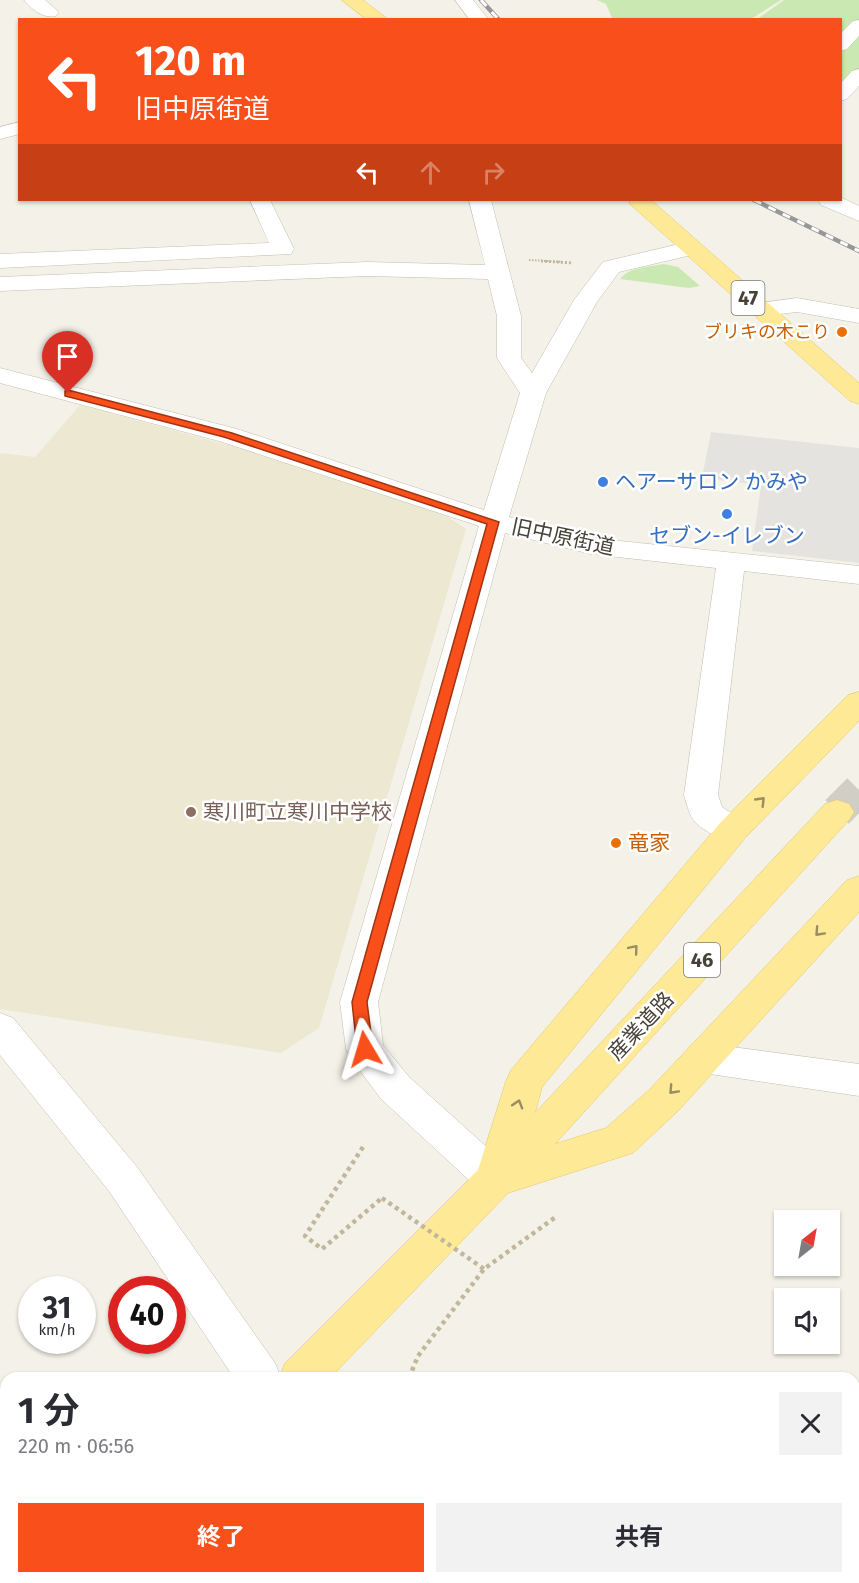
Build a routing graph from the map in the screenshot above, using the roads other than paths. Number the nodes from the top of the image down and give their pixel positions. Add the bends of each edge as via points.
1 (33, 0) edge
2 (351, 0) edge
3 (464, 0) edge
4 (50, 12) dead end
5 (377, 18) edge
6 (478, 18) edge
7 (859, 25) edge
8 (842, 43) edge
9 (859, 75) edge
10 (842, 93) edge
11 (18, 128) edge
12 (0, 133) edge
13 (260, 201) edge
14 (480, 201) edge
15 (640, 201) edge
16 (831, 201) edge
17 (859, 214) edge
18 (692, 248) junction
19 (0, 261) edge
20 (499, 272) junction
21 (0, 284) edge
22 (761, 309) junction
23 (859, 316) edge
24 (0, 375) edge
25 (533, 393) junction
26 (859, 396) edge
27 (494, 522) junction
28 (731, 561) junction
29 (859, 575) edge
30 (859, 702) edge
31 (837, 812) tunnel mouth
32 (733, 830) junction
33 (859, 889) edge
34 (0, 1028) edge
35 (703, 1058) junction
36 (859, 1080) edge
37 (496, 1180) junction
38 (255, 1372) edge
39 (307, 1372) edge

1 - 4 street
2 - 5 main road
3 - 6 street
7 - 8 street
9 - 10 street
11 - 12 street
13 - 19 street via 283,249
14 - 20 street
15 - 18 main road, 47
16 - 17 street
18 - 22 main road, 47
18 - 25 street via 611,267 586,300
20 - 21 street via 367,269
20 - 25 street via 509,316 509,358
22 - 23 street via 796,305
22 - 26 main road, 47
24 - 27 street, 旧中原街道 via 228,435
25 - 27 street
27 - 28 street, 旧中原街道 via 591,546
27 - 37 street via 359,1002 365,1049 395,1088
28 - 29 street, 旧中原街道
28 - 32 street via 701,795 707,814
32 -> 30 main road
31 - 37 main road, 産業道路 / 46
37 -> 32 main road via 525,1081
33 -> 35 main road
34 - 38 street via 123,1179
35 - 36 street
35 -> 37 main road via 619,1140
37 - 39 main road, 46

